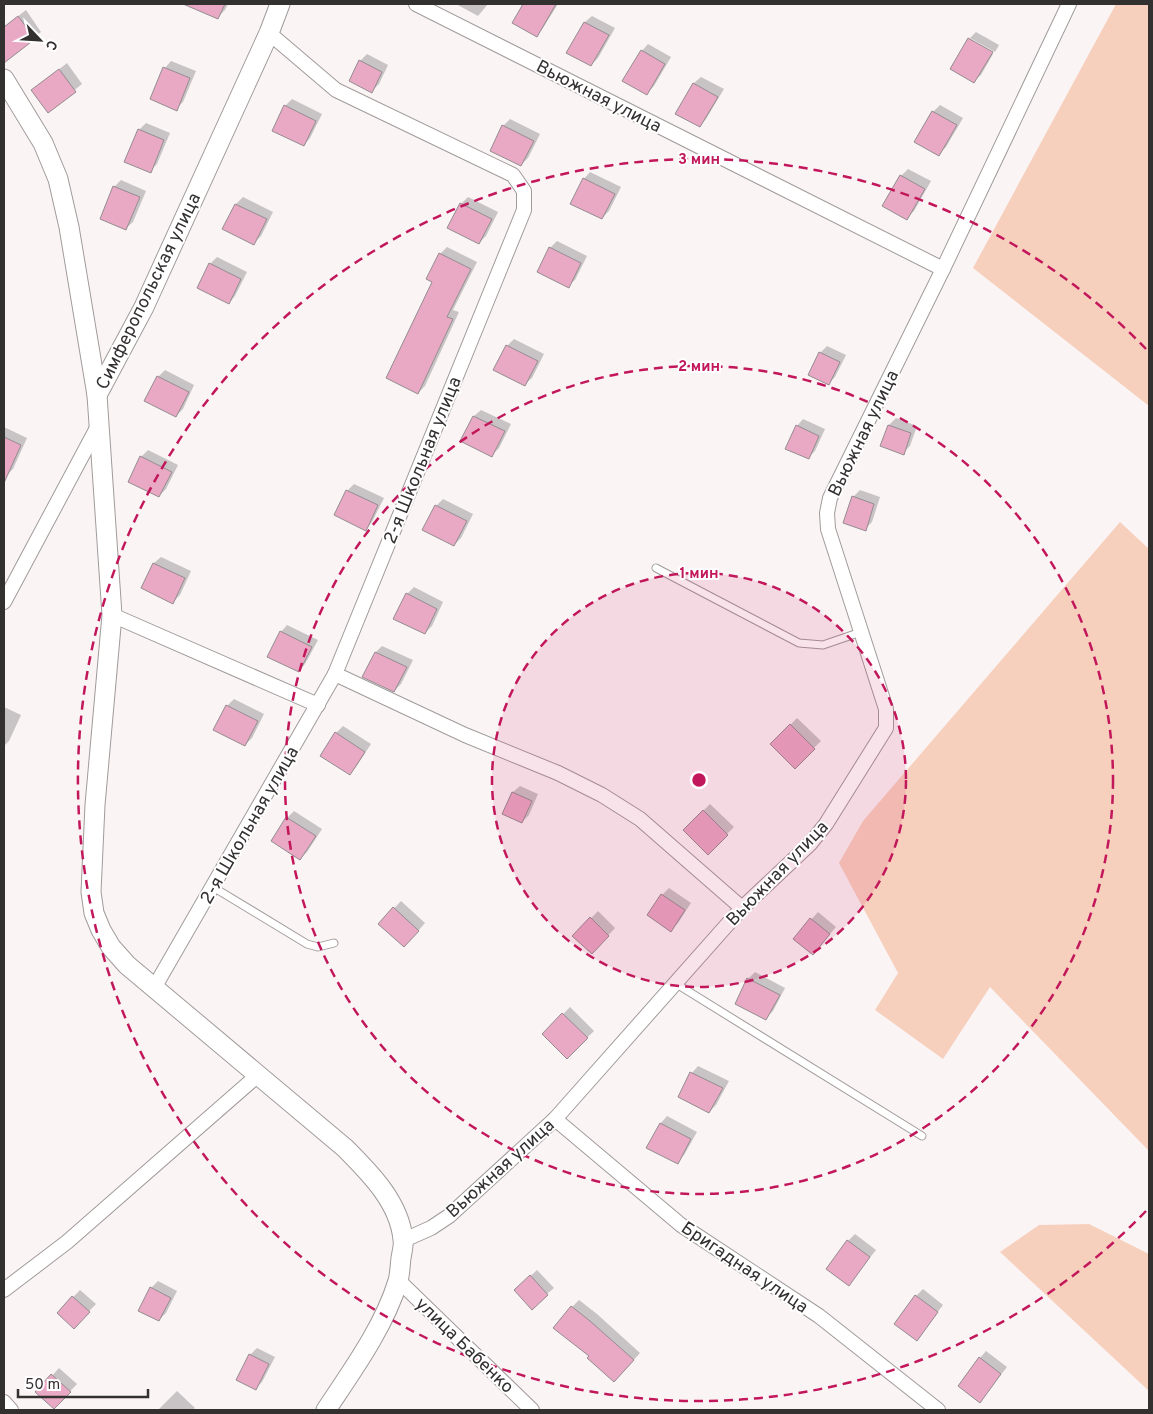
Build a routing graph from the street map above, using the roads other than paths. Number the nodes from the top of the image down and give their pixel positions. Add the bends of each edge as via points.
1 (280, 4) edge
2 (416, 4) edge
3 (1069, 4) edge
4 (268, 33) junction
5 (4, 79) edge
6 (943, 269) junction
7 (97, 395) junction
8 (98, 426) junction
9 (656, 568) dead end
10 (4, 602) edge
11 (112, 615) junction
12 (861, 632) junction
13 (335, 674) junction
14 (318, 705) junction
15 (213, 887) junction
16 (742, 908) junction
17 (334, 943) dead end
18 (675, 983) junction
19 (154, 988) junction
20 (258, 1075) junction
21 (555, 1119) junction
22 (922, 1136) dead end
23 (404, 1240) junction
24 (398, 1280) junction
25 (4, 1290) edge
26 (4, 1402) edge
27 (11, 1410) edge
28 (326, 1410) edge
29 (532, 1410) edge
30 (938, 1410) edge

1 - 4 street, Симферопольская улица
2 - 6 street, Вьюжная улица
3 - 6 street, Вьюжная улица
4 - 7 street, Симферопольская улица via 144,307
4 - 13 street, 2-я Школьная улица via 336,90 513,175 524,191 524,210
5 - 7 street via 43,143 58,180
6 - 12 street, Вьюжная улица via 830,498 826,513 828,529
7 - 8 street, Симферопольская улица
8 - 10 street, Симферопольская улица
8 - 11 street
9 - 12 lane via 799,643 823,645
11 - 14 street
11 - 19 street via 95,805 92,899 94,913 111,948
12 - 16 street, Вьюжная улица via 886,709 886,728 810,844
13 - 14 street, 2-я Школьная улица
13 - 16 street via 465,735 558,772 602,795 640,819
14 - 15 street, 2-я Школьная улица
15 - 17 lane via 307,944
15 - 19 street, 2-я Школьная улица
16 - 18 street, Вьюжная улица
18 - 21 street, Вьюжная улица
18 - 22 lane
19 - 20 street
20 - 23 street via 367,1170 397,1216
20 - 25 street via 67,1242
21 - 23 street, Вьюжная улица via 448,1216
21 - 30 street, Бригадная улица via 681,1225 819,1316
23 - 24 street
24 - 28 street via 363,1354
24 - 29 street, улица Бабенко
26 - 27 street

